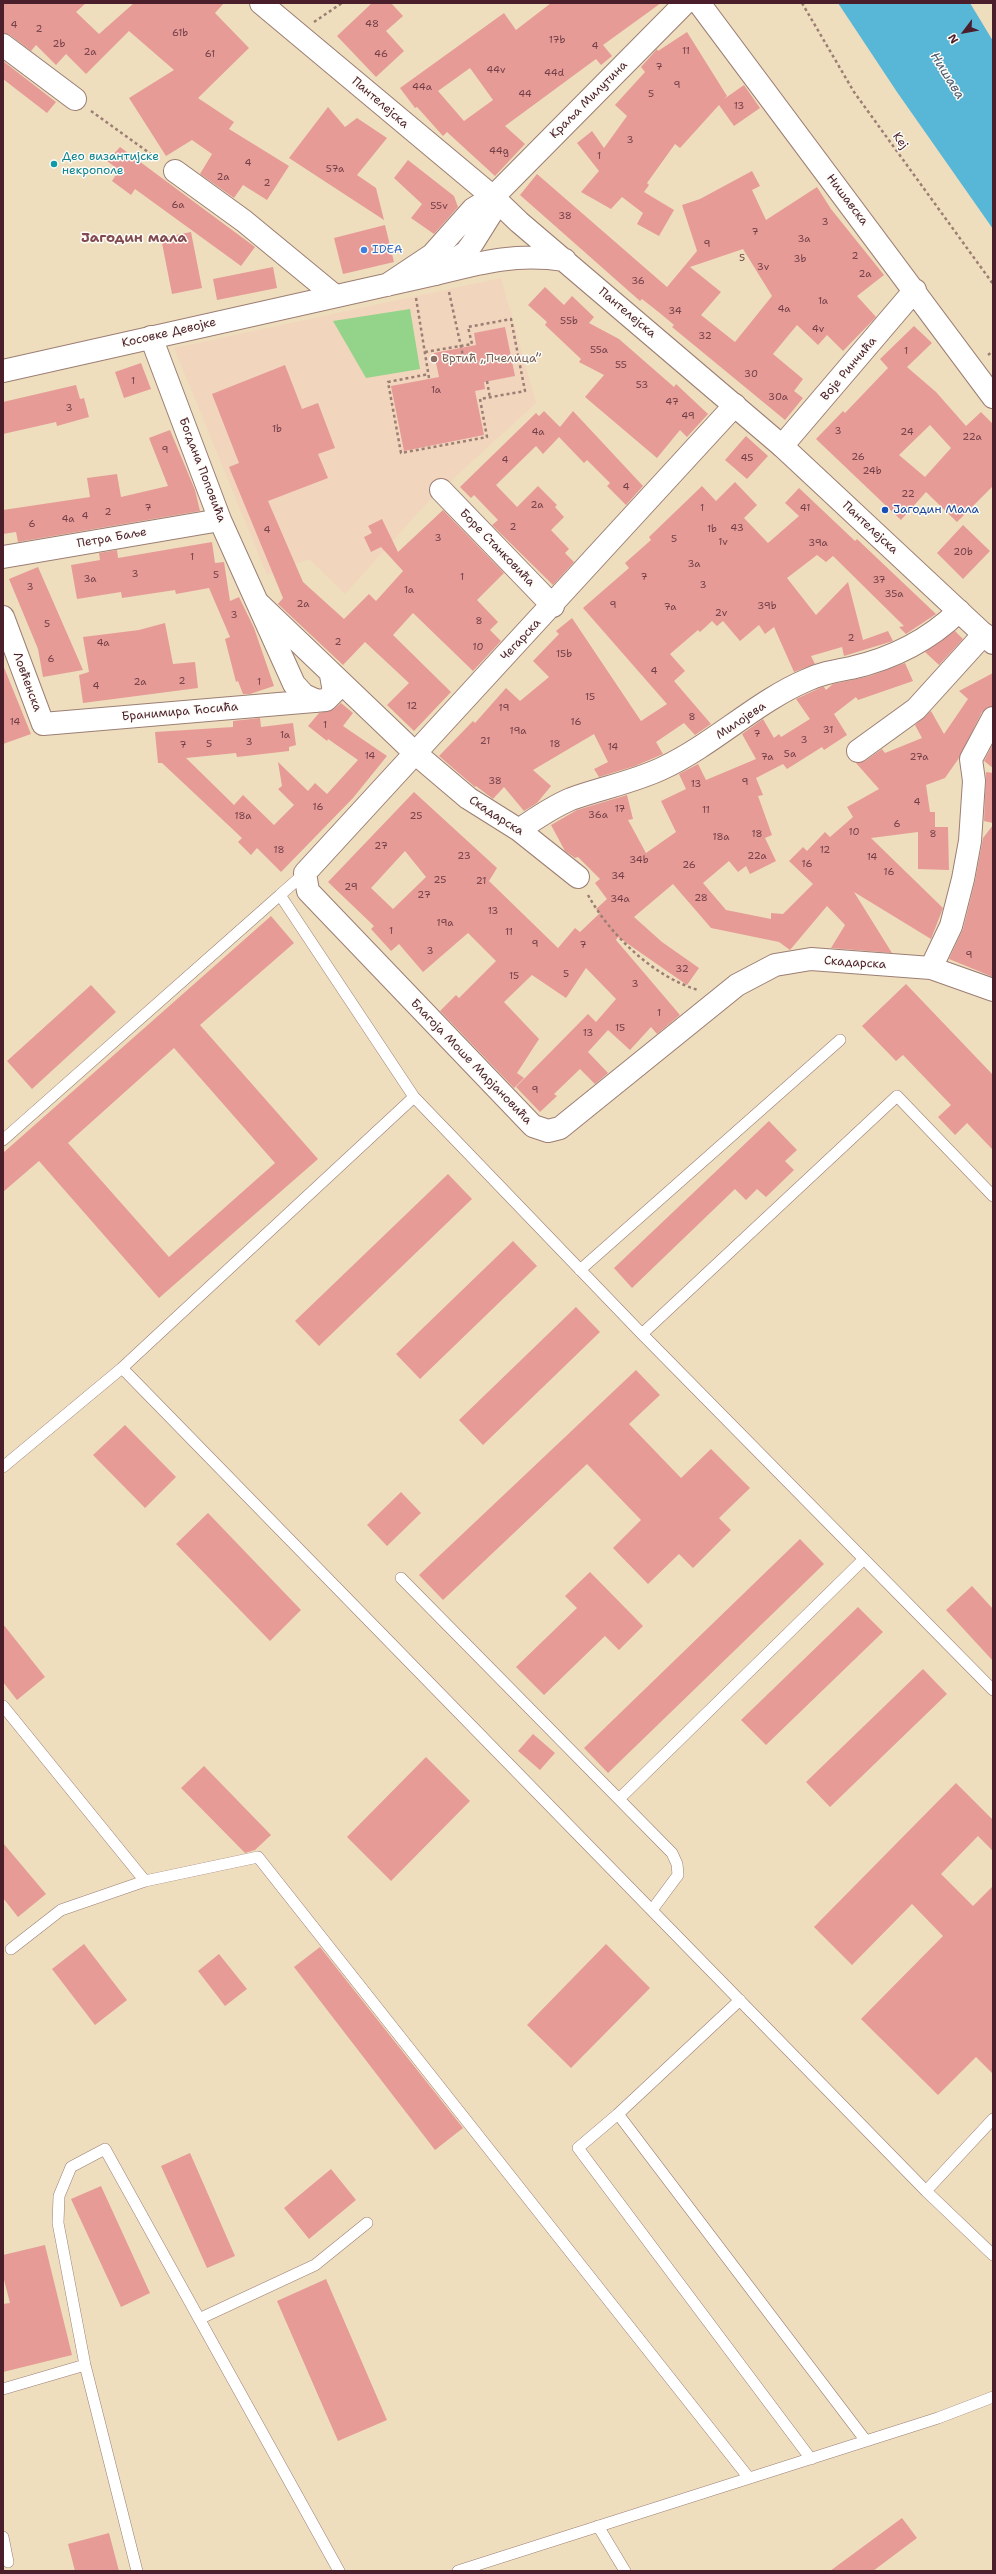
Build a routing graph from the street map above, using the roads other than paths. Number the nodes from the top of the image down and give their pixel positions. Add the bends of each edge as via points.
1 (261, 3) edge
2 (685, 3) edge
3 (699, 3) edge
4 (3, 45) edge
5 (75, 99) road end
6 (174, 171) road end
7 (493, 197) junction
8 (565, 260) junction
9 (442, 281) junction
10 (387, 285) junction
11 (915, 290) junction
12 (335, 296) junction
13 (151, 337) junction
14 (3, 371) edge
15 (993, 397) edge
16 (735, 406) junction
17 (782, 446) junction
18 (441, 490) dead end
19 (220, 520) junction
20 (3, 556) edge
21 (256, 602) junction
22 (553, 606) junction
23 (959, 611) junction
24 (3, 617) edge
25 (989, 638) edge
26 (331, 675) junction
27 (317, 701) junction
28 (993, 718) edge
29 (43, 724) joint
30 (858, 751) dead end
31 (415, 753) junction
32 (519, 830) junction
33 (305, 873) junction
34 (578, 876) road end
35 (280, 895) junction
36 (931, 968) junction
37 (993, 990) edge
38 (722, 997) joint
39 (840, 1040) dead end
40 (414, 1097) junction
41 (3, 1140) edge
42 (993, 1196) edge
43 (580, 1270) junction
44 (642, 1334) junction
45 (122, 1368) junction
46 (3, 1467) edge
47 (864, 1559) junction
48 (401, 1578) dead end
49 (993, 1690) edge
50 (3, 1706) edge
51 (619, 1799) junction
52 (145, 1881) junction
53 (652, 1910) junction
54 (11, 1949) dead end
55 (740, 2000) junction
56 (618, 2114) junction
57 (993, 2120) edge
58 (926, 2191) junction
59 (366, 2223) dead end
60 (993, 2255) edge
61 (199, 2319) junction
62 (85, 2365) junction
63 (3, 2389) edge
64 (993, 2397) edge
65 (866, 2441) junction
66 (811, 2459) junction
67 (749, 2478) junction
68 (598, 2526) junction
69 (3, 2537) edge
70 (7, 2566) edge
71 (137, 2571) edge
72 (339, 2571) edge
73 (458, 2571) edge
74 (625, 2571) edge

1 - 7 street, Пантелејска
2 - 7 street, Краља Милутина
3 - 11 street, Нишавска
4 - 5 street
6 - 12 street via 244,221
7 - 8 street, Пантелејска
7 - 9 street, Косовке Девојке via 494,209 472,244
7 - 10 street, Косовке Девојке via 473,210 432,255
8 - 9 street via 507,257
8 - 16 street, Пантелејска
9 - 10 street, Косовке Девојке
10 - 12 street, Косовке Девојке
11 - 15 street, Нишавска
11 - 17 street, Воје Ринчића
12 - 13 street, Косовке Девојке
13 - 14 street, Косовке Девојке
13 - 19 street, Богдана Поповића
16 - 17 street, Пантелејска
16 - 22 street, Чегарска
17 - 23 street, Пантелејска
18 - 22 street, Боре Станковића
19 - 20 street, Петра Баље
19 - 21 street, Богдана Поповића
21 - 26 street, Богдана Поповића
21 - 27 street, Богдана Поповића via 294,684 304,695
22 - 31 street, Чегарска
23 - 25 street, Пантелејска
23 - 32 street, Милојева via 944,626 914,645 894,654 807,680 788,689 718,737 663,769 571,799
24 - 29 street, Ловћенска
25 - 30 street, Пантелејска via 916,709
26 - 27 street via 334,692 326,700
26 - 31 street, Богдана Поповића
27 - 29 street, Бранимира Ћосића
28 - 36 street via 971,759 974,781 970,841 963,879 951,926
31 - 32 street, Скадарска via 468,798
31 - 33 street, Чегарска
32 - 34 street, Скадарска
33 - 35 lane
33 - 38 street, Благоја Моше Марјановића via 308,891 312,896 538,1129 553,1131 560,1128
35 - 40 lane
35 - 41 lane
36 - 37 street, Скадарска
36 - 38 street, Скадарска via 811,959 791,961 757,972
39 - 43 lane
40 - 43 lane
40 - 45 lane
42 - 44 lane via 897,1096
43 - 44 lane
44 - 47 lane
45 - 46 lane
45 - 53 lane
47 - 49 lane
47 - 51 lane
48 - 51 lane
50 - 52 lane
51 - 53 lane via 672,1853 677,1864 678,1875
52 - 54 lane via 61,1910
52 - 67 lane via 258,1857
53 - 55 lane
55 - 56 lane
55 - 58 lane
56 - 65 lane
56 - 66 lane via 578,2148
57 - 58 lane
58 - 60 lane
59 - 61 lane via 315,2265
61 - 62 lane via 105,2149 71,2167 59,2196 58,2223
61 - 72 lane
62 - 63 lane
62 - 71 lane
64 - 65 lane
65 - 66 lane
66 - 67 lane
67 - 68 lane
68 - 73 lane
68 - 74 lane
69 - 70 lane

